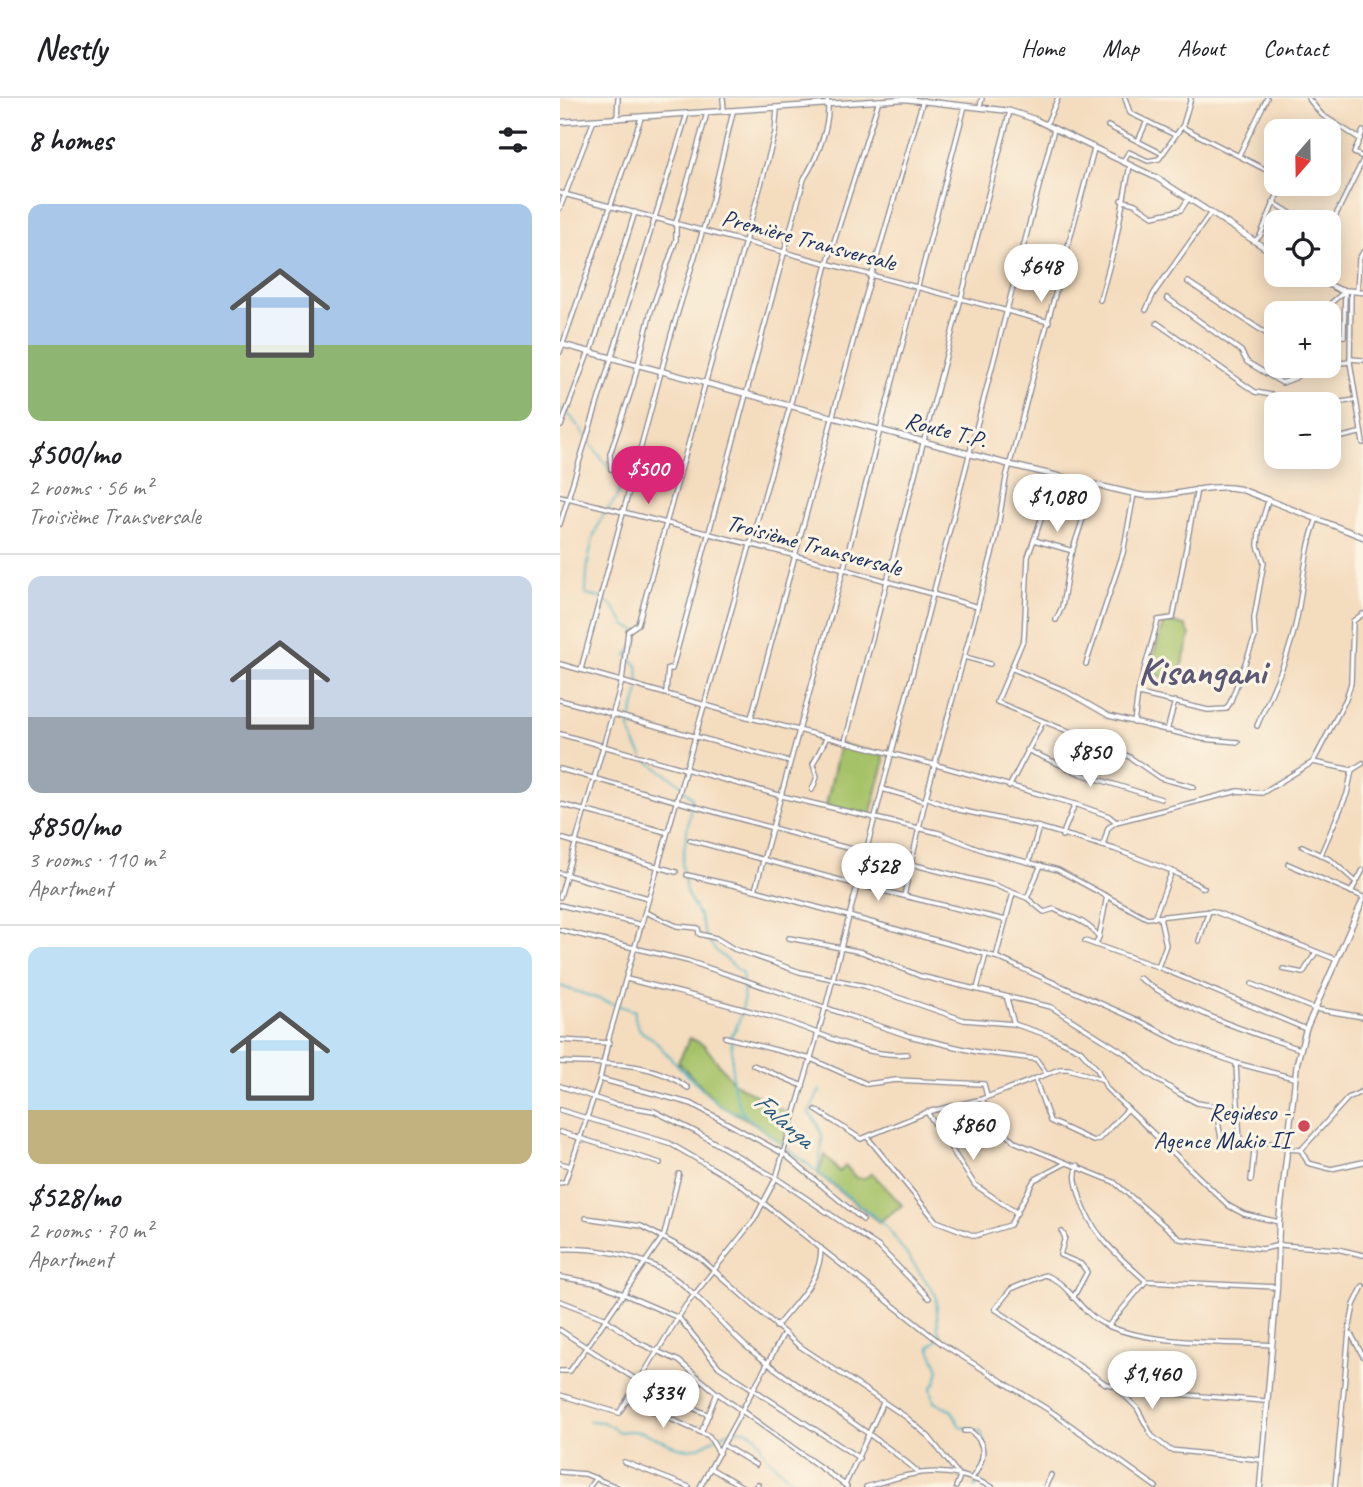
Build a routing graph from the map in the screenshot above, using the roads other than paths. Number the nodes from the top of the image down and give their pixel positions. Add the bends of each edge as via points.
1 (618, 98) edge
2 (723, 98) edge
3 (787, 98) edge
4 (904, 98) edge
5 (982, 98) edge
6 (1058, 98) edge
7 (1125, 98) edge
8 (1191, 98) edge
9 (1266, 98) edge
10 (1308, 98) edge
11 (879, 100) junction
12 (923, 100) junction
13 (828, 101) edge
14 (966, 104) junction
15 (980, 106) junction
16 (777, 109) junction
17 (787, 109) junction
18 (1010, 111) junction
19 (724, 112) junction
20 (733, 112) junction
21 (707, 113) junction
22 (687, 114) junction
23 (641, 118) junction
24 (617, 119) junction
25 (594, 120) junction
26 (1147, 121) junction
27 (560, 122) edge
28 (1046, 125) junction
29 (1108, 126) dead end
30 (1182, 127) junction
31 (1054, 129) junction
32 (1363, 131) edge
33 (1175, 135) junction
34 (1360, 139) junction
35 (1137, 142) junction
36 (1094, 149) junction
37 (1161, 153) junction
38 (1239, 155) junction
39 (1363, 158) edge
40 (1123, 162) junction
41 (1129, 165) junction
42 (1264, 169) edge
43 (1355, 178) junction
44 (1363, 182) edge
45 (563, 194) edge
46 (1276, 196) edge
47 (1188, 199) junction
48 (1121, 200) junction
49 (1273, 202) junction
50 (611, 205) junction
51 (560, 208) edge
52 (1286, 210) edge
53 (1339, 210) edge
54 (635, 212) junction
55 (1210, 214) junction
56 (655, 217) junction
57 (676, 224) junction
58 (701, 229) junction
59 (746, 241) junction
60 (1254, 242) junction
61 (1264, 248) edge
62 (1363, 252) edge
63 (784, 253) junction
64 (827, 264) junction
65 (873, 275) junction
66 (1188, 282) dead end
67 (917, 287) junction
68 (1354, 292) edge
69 (1167, 298) dead end
70 (961, 299) junction
71 (1100, 300) dead end
72 (1335, 301) edge
73 (1146, 310) dead end
74 (1007, 311) junction
75 (1049, 321) junction
76 (1157, 323) dead end
77 (1264, 332) edge
78 (1341, 336) edge
79 (1347, 336) junction
80 (561, 345) edge
81 (560, 352) edge
82 (590, 352) junction
83 (613, 358) junction
84 (1363, 360) edge
85 (1350, 361) junction
86 (1341, 362) edge
87 (637, 364) junction
88 (662, 369) junction
89 (1264, 372) edge
90 (1274, 378) edge
91 (1295, 378) edge
92 (705, 382) junction
93 (747, 394) junction
94 (1264, 394) edge
95 (1356, 400) junction
96 (1341, 402) edge
97 (790, 406) junction
98 (834, 418) junction
99 (561, 426) edge
100 (878, 430) junction
101 (1359, 433) junction
102 (1341, 437) edge
103 (923, 442) junction
104 (1363, 443) edge
105 (969, 453) junction
106 (1011, 465) junction
107 (611, 469) dead end
108 (1056, 476) junction
109 (1094, 485) junction
110 (1196, 489) junction
111 (1134, 494) junction
112 (560, 496) edge
113 (568, 498) junction
114 (1268, 500) junction
115 (625, 513) junction
116 (1316, 521) junction
117 (666, 523) junction
118 (560, 524) edge
119 (708, 535) junction
120 (1363, 537) edge
121 (1034, 540) junction
122 (748, 544) junction
123 (1073, 551) junction
124 (795, 558) junction
125 (843, 570) junction
126 (887, 582) junction
127 (932, 595) junction
128 (978, 607) junction
129 (1363, 614) edge
130 (1056, 620) dead end
131 (965, 656) junction
132 (560, 664) edge
133 (990, 664) dead end
134 (1086, 664) dead end
135 (581, 669) junction
136 (1013, 669) junction
137 (622, 681) junction
138 (666, 693) junction
139 (1139, 694) junction
140 (560, 700) edge
141 (1174, 701) junction
142 (705, 704) junction
143 (612, 715) junction
144 (751, 718) junction
145 (1043, 722) junction
146 (1134, 723) junction
147 (1256, 726) dead end
148 (798, 730) junction
149 (1167, 731) junction
150 (560, 734) edge
151 (696, 736) junction
152 (828, 737) junction
153 (845, 742) junction
154 (1238, 742) dead end
155 (604, 747) junction
156 (1027, 750) junction
157 (891, 755) junction
158 (790, 762) junction
159 (1313, 762) junction
160 (1362, 762) edge
161 (935, 765) junction
162 (560, 769) edge
163 (686, 769) junction
164 (1352, 769) junction
165 (594, 780) junction
166 (1009, 787) junction
167 (1194, 787) dead end
168 (882, 789) junction
169 (812, 790) dead end
170 (782, 796) junction
171 (925, 799) junction
172 (1161, 799) dead end
173 (676, 801) junction
174 (560, 804) edge
175 (1075, 804) junction
176 (586, 812) junction
177 (874, 818) junction
178 (1116, 822) junction
179 (772, 827) junction
180 (1039, 827) junction
181 (918, 828) junction
182 (667, 832) junction
183 (1062, 836) junction
184 (560, 838) edge
185 (690, 840) dead end
186 (577, 843) junction
187 (1103, 846) junction
188 (1302, 846) dead end
189 (865, 853) junction
190 (1321, 854) junction
191 (765, 860) junction
192 (1029, 862) junction
193 (912, 863) junction
194 (1288, 864) dead end
195 (658, 865) junction
196 (1041, 865) junction
197 (1363, 870) edge
198 (1172, 871) junction
199 (676, 872) dead end
200 (560, 873) edge
201 (566, 875) junction
202 (687, 875) dead end
203 (1356, 883) junction
204 (858, 885) junction
205 (1203, 888) dead end
206 (755, 890) junction
207 (1351, 892) junction
208 (1013, 893) junction
209 (904, 896) junction
210 (1107, 896) junction
211 (560, 897) edge
212 (648, 898) junction
213 (1027, 898) junction
214 (1363, 898) edge
215 (560, 905) edge
216 (1209, 911) junction
217 (645, 912) junction
218 (847, 916) junction
219 (1154, 918) junction
220 (1160, 918) junction
221 (1005, 920) junction
222 (642, 925) junction
223 (560, 930) edge
224 (1099, 937) junction
225 (789, 938) dead end
226 (1085, 941) dead end
227 (1199, 941) dead end
228 (1096, 944) junction
229 (840, 948) junction
230 (635, 949) junction
231 (1316, 952) junction
232 (986, 954) junction
233 (996, 957) junction
234 (1335, 959) junction
235 (1158, 967) junction
236 (1283, 969) dead end
237 (1139, 978) dead end
238 (627, 979) junction
239 (832, 979) junction
240 (1252, 984) dead end
241 (976, 989) junction
242 (1007, 998) junction
243 (825, 1009) junction
244 (1315, 1009) junction
245 (1363, 1017) edge
246 (1014, 1024) junction
247 (1306, 1029) junction
248 (818, 1033) junction
249 (729, 1038) dead end
250 (560, 1040) edge
251 (610, 1043) junction
252 (1300, 1049) junction
253 (907, 1054) dead end
254 (811, 1059) junction
255 (604, 1061) junction
256 (560, 1062) edge
257 (1236, 1063) junction
258 (753, 1065) dead end
259 (1047, 1074) junction
260 (1294, 1078) junction
261 (600, 1079) junction
262 (1035, 1079) junction
263 (1101, 1079) junction
264 (560, 1086) edge
265 (803, 1086) junction
266 (688, 1088) dead end
267 (1363, 1091) edge
268 (987, 1096) junction
269 (593, 1097) junction
270 (982, 1099) junction
271 (1129, 1109) junction
272 (816, 1110) dead end
273 (560, 1111) edge
274 (927, 1112) junction
275 (587, 1119) junction
276 (560, 1132) edge
277 (868, 1138) junction
278 (579, 1139) junction
279 (1255, 1142) junction
280 (1240, 1145) junction
281 (1286, 1146) junction
282 (785, 1150) junction
283 (1301, 1150) junction
284 (1363, 1162) edge
285 (560, 1163) edge
286 (660, 1163) dead end
287 (1066, 1163) junction
288 (1078, 1165) junction
289 (570, 1166) junction
290 (680, 1174) dead end
291 (776, 1178) junction
292 (1251, 1180) dead end
293 (560, 1182) edge
294 (764, 1202) junction
295 (1017, 1213) junction
296 (586, 1218) dead end
297 (863, 1220) dead end
298 (1279, 1222) junction
299 (1062, 1233) dead end
300 (664, 1235) junction
301 (1280, 1245) junction
302 (821, 1248) junction
303 (560, 1249) edge
304 (1363, 1255) edge
305 (645, 1263) junction
306 (715, 1268) junction
307 (560, 1277) edge
308 (1146, 1281) junction
309 (1363, 1286) edge
310 (1277, 1287) junction
311 (623, 1294) junction
312 (696, 1294) junction
313 (929, 1298) dead end
314 (1073, 1298) junction
315 (560, 1301) edge
316 (679, 1318) junction
317 (605, 1319) junction
318 (1108, 1326) junction
319 (776, 1327) junction
320 (560, 1330) edge
321 (1349, 1331) junction
322 (784, 1334) junction
323 (1272, 1345) junction
324 (585, 1346) junction
325 (658, 1352) junction
326 (1363, 1356) edge
327 (768, 1363) junction
328 (560, 1371) edge
329 (638, 1382) junction
330 (1115, 1386) junction
331 (755, 1392) junction
332 (717, 1393) junction
333 (560, 1395) edge
334 (627, 1400) junction
335 (1265, 1401) junction
336 (883, 1403) junction
337 (743, 1412) junction
338 (709, 1415) junction
339 (964, 1431) dead end
340 (869, 1432) junction
341 (703, 1433) junction
342 (724, 1445) junction
343 (719, 1453) junction
344 (859, 1458) junction
345 (1262, 1460) junction
346 (624, 1462) dead end
347 (756, 1465) dead end
348 (710, 1468) junction
349 (917, 1471) junction
350 (560, 1472) edge
351 (960, 1475) junction
352 (1051, 1475) dead end
353 (596, 1478) junction
354 (973, 1478) junction
355 (846, 1486) edge
356 (589, 1487) edge
357 (617, 1487) edge
358 (689, 1487) edge
359 (700, 1487) edge
360 (743, 1487) edge
361 (866, 1487) edge
362 (956, 1487) edge
363 (992, 1487) edge
364 (1045, 1487) edge
365 (1156, 1487) edge
366 (1260, 1487) edge
367 (1335, 1487) edge

1 - 24 street
2 - 19 street
3 - 17 street
4 - 11 street
4 - 12 street
5 - 15 street
6 - 28 street
7 - 26 street via 1130,113
8 - 30 street
9 - 38 street
10 - 34 street via 1335,125
11 - 13 street
11 - 64 street
12 - 14 street
12 - 65 street
13 - 17 street
13 - 63 street via 826,123 804,179
14 - 15 street
14 - 67 street
15 - 18 street
16 - 17 street
16 - 20 street
16 - 59 street via 775,133
18 - 28 street
18 - 70 street
19 - 20 street
19 - 21 street
20 - 58 street
21 - 22 street
21 - 57 street
22 - 23 street
22 - 56 street
23 - 24 street
23 - 50 street
24 - 25 street
25 - 27 street
25 - 45 street
26 - 33 street
26 - 35 street
28 - 31 street
29 - 35 street
30 - 33 street
30 - 38 street
31 - 36 street
31 - 74 street
32 - 34 street
33 - 37 street
34 - 39 street via 1354,153
35 - 37 street
36 - 40 street
36 - 75 street
37 - 40 street via 1156,161 1148,161 1129,152
38 - 42 street
39 - 43 street
40 - 41 street
41 - 47 street
41 - 48 street
43 - 44 street
43 - 53 street
45 - 50 street, Première Transversale
45 - 51 street
46 - 49 street
47 - 48 street via 1181,210 1157,216
47 - 55 street
48 - 71 street
49 - 52 street
49 - 60 street
50 - 54 street, Première Transversale
50 - 80 street
54 - 56 street, Première Transversale
54 - 82 street
55 - 60 street
55 - 73 street
56 - 57 street, Première Transversale
56 - 83 street
57 - 58 street, Première Transversale
57 - 87 street via 676,240
58 - 59 street, Première Transversale
58 - 88 street
59 - 63 street, Première Transversale
59 - 92 street
60 - 61 street
62 - 68 street
63 - 64 street, Première Transversale
63 - 93 street
64 - 65 street, Première Transversale
64 - 97 street
65 - 67 street, Première Transversale
65 - 98 street
66 - 77 street
67 - 70 street, Première Transversale
67 - 100 street
68 - 72 street
68 - 79 street
69 - 89 street
70 - 74 street, Première Transversale
70 - 103 street
74 - 75 street, Première Transversale
74 - 105 street
75 - 106 street
76 - 94 street via 1255,392
78 - 79 street
79 - 85 street
80 - 81 street
80 - 82 street, Route T.P.
82 - 83 street, Route T.P.
82 - 99 street
83 - 87 street, Route T.P.
83 - 113 street
84 - 85 street
85 - 86 street
85 - 95 street
87 - 88 street, Route T.P.
87 - 107 street via 610,454
88 - 92 street, Route T.P.
88 - 115 street
90 - 91 street via 1282,383
92 - 93 street, Route T.P.
92 - 117 street
93 - 97 street, Route T.P.
93 - 119 street
95 - 96 street
95 - 101 street
97 - 98 street, Route T.P.
97 - 122 street
98 - 100 street, Route T.P.
98 - 124 street
100 - 103 street, Route T.P.
100 - 125 street
101 - 102 street
101 - 104 street
103 - 105 street, Route T.P.
103 - 126 street
105 - 106 street, Route T.P.
105 - 127 street
106 - 108 street, Route T.P.
106 - 128 street
108 - 109 street, Route T.P.
108 - 121 street
109 - 111 street, Route T.P.
109 - 123 street
110 - 111 street, Route T.P. via 1157,496
110 - 114 street, Route T.P. via 1230,487
110 - 139 street via 1173,618 1158,620
111 - 134 street via 1124,553
112 - 113 street, Troisième Transversale
113 - 115 street, Troisième Transversale
113 - 118 street
114 - 116 street, Route T.P.
114 - 141 street via 1259,531 1264,562 1254,641 1230,704 1213,710
115 - 117 street, Troisième Transversale
115 - 135 street
116 - 120 street, Route T.P.
116 - 147 street via 1289,649
117 - 119 street, Troisième Transversale
117 - 137 street via 624,649
119 - 122 street, Troisième Transversale
119 - 138 street via 672,668 668,668
121 - 123 street
121 - 136 street via 1025,574 1025,629
122 - 124 street, Troisième Transversale
122 - 142 street
123 - 130 street
124 - 125 street, Troisième Transversale
124 - 144 street
125 - 126 street, Troisième Transversale
125 - 148 street
126 - 127 street, Troisième Transversale
126 - 153 street
127 - 128 street, Troisième Transversale
127 - 157 street
128 - 131 street
129 - 159 street via 1353,621 1354,657 1346,699
131 - 133 street
131 - 161 street
132 - 135 street
135 - 137 street
136 - 145 street via 997,702
136 - 146 street via 1062,689 1097,712
137 - 138 street
137 - 143 street
138 - 142 street
139 - 141 street
139 - 146 street
140 - 143 street
141 - 149 street
142 - 144 street
142 - 151 street
143 - 151 street
143 - 155 street
144 - 148 street
145 - 156 street
145 - 167 street via 1128,756 1160,778
146 - 149 street
148 - 152 street
148 - 158 street
149 - 154 street
150 - 155 street
151 - 158 street
151 - 163 street
152 - 153 street
152 - 169 street via 813,764 817,777
153 - 157 street
155 - 163 street
155 - 165 street
156 - 166 street
156 - 172 street via 1081,774
157 - 161 street
157 - 168 street
158 - 170 street
159 - 164 street
159 - 178 street via 1262,793 1238,791
160 - 164 street
161 - 166 street
161 - 171 street
162 - 165 street
163 - 170 street
163 - 173 street
164 - 190 street via 1347,794
165 - 173 street
165 - 176 street
166 - 175 street
168 - 171 street
168 - 177 street
170 - 177 street
170 - 179 street
171 - 180 street
171 - 181 street
173 - 179 street
173 - 182 street
174 - 176 street
175 - 178 street
175 - 183 street
176 - 182 street
176 - 186 street
177 - 181 street
177 - 189 street
178 - 187 street via 1108,828
179 - 189 street
179 - 191 street
180 - 183 street
180 - 192 street
181 - 192 street
181 - 193 street
182 - 195 street
183 - 187 street
184 - 186 street
185 - 191 street
186 - 195 street
186 - 201 street
187 - 198 street
188 - 190 street
189 - 193 street
189 - 204 street
190 - 203 street
191 - 204 street
191 - 206 street
192 - 196 street
193 - 208 street
193 - 209 street
194 - 207 street
195 - 199 street
195 - 212 street
196 - 210 street
196 - 213 street
197 - 203 street
198 - 205 street
198 - 219 street
200 - 201 street
201 - 211 street
201 - 212 street
202 - 206 street
203 - 207 street
204 - 209 street
204 - 218 street
206 - 218 street
207 - 214 street
208 - 213 street
208 - 221 street
209 - 221 street
210 - 219 street
210 - 224 street
212 - 217 street
213 - 224 street via 1044,912 1055,909 1081,919
214 - 234 street
215 - 222 street
216 - 220 street
216 - 227 street
216 - 231 street
217 - 222 street
217 - 239 street via 677,926 698,928 699,934 741,952
218 - 229 street
218 - 232 street
219 - 220 street
220 - 235 street via 1166,945
221 - 233 street
222 - 230 street
223 - 230 street
224 - 228 street
225 - 229 street
226 - 228 street
228 - 235 street
229 - 239 street
229 - 241 street via 872,955 920,976
230 - 238 street
230 - 243 street via 688,961
231 - 234 street
231 - 236 street via 1303,973
232 - 233 street
232 - 241 street
233 - 257 street
234 - 244 street
235 - 247 street
237 - 252 street via 1237,1027
238 - 248 street
238 - 251 street
239 - 243 street
239 - 246 street via 964,1020
240 - 244 street
241 - 242 street
242 - 246 street
242 - 280 street via 1060,1012 1126,1054 1164,1085 1197,1104 1215,1106 1222,1143
243 - 248 street
243 - 259 street via 935,1043 1036,1059
244 - 245 street
244 - 247 street
246 - 263 street via 1076,1046
247 - 252 street
248 - 253 street via 891,1056
248 - 254 street
249 - 254 street
250 - 251 street
251 - 255 street
252 - 260 street
254 - 265 street
254 - 268 street via 857,1082 984,1084
255 - 256 street
255 - 261 street
255 - 266 street via 642,1067
257 - 260 street
257 - 280 street
258 - 265 street
259 - 262 street
259 - 263 street via 1069,1069
260 - 281 street
261 - 269 street
261 - 282 street via 692,1104
262 - 268 street
262 - 271 street via 1050,1121 1093,1141
263 - 271 street
264 - 269 street
265 - 282 street
267 - 283 street via 1348,1098
268 - 270 street
269 - 275 street
269 - 291 street via 654,1111
270 - 274 street
270 - 287 street via 993,1121 1014,1142
271 - 298 street via 1229,1206
272 - 277 street via 855,1138
273 - 275 street
274 - 277 street
274 - 295 street via 975,1185
275 - 278 street
275 - 294 street via 669,1143
276 - 278 street
277 - 295 street via 924,1210 941,1224 978,1236 1010,1225
278 - 286 street
278 - 289 street
279 - 280 street
279 - 281 street
279 - 292 street
281 - 283 street
281 - 298 street
282 - 291 street
282 - 297 street
283 - 284 street via 1308,1163 1326,1169
285 - 289 street
287 - 288 street
287 - 295 street via 1034,1180
288 - 301 street via 1121,1186 1180,1239 1263,1249
288 - 308 street via 1075,1178 1087,1219 1102,1240
289 - 293 street via 565,1182
290 - 300 street
291 - 294 street
291 - 313 street via 878,1247
294 - 302 street
294 - 306 street
296 - 300 street via 622,1221
298 - 301 street
299 - 314 street via 1060,1255 1081,1264 1087,1272
300 - 305 street
300 - 306 street
301 - 304 street
301 - 310 street
302 - 319 street via 814,1283
302 - 365 street via 971,1364 1052,1412
303 - 305 street via 598,1251
305 - 311 street
305 - 312 street
306 - 312 street
306 - 319 street
307 - 311 street via 600,1284
308 - 310 street
308 - 318 street
309 - 321 street
310 - 323 street
311 - 316 street
311 - 317 street
312 - 316 street
312 - 327 street
314 - 318 street via 1088,1315
314 - 330 street via 1045,1275 1006,1292 995,1309 1099,1381
315 - 317 street
316 - 325 street
316 - 331 street via 719,1367
317 - 324 street
317 - 325 street
318 - 323 street via 1142,1336
319 - 322 street
320 - 324 street
321 - 326 street
321 - 367 street
322 - 327 street
322 - 336 street
323 - 335 street
324 - 328 street via 569,1372
324 - 329 street
325 - 329 street
325 - 332 street via 679,1361
327 - 331 street
327 - 340 street
329 - 334 street
329 - 338 street
330 - 335 street
330 - 345 street via 1137,1408 1152,1436 1170,1450
331 - 337 street
331 - 344 street
332 - 337 street
332 - 338 street
333 - 334 street via 619,1413
334 - 341 street
335 - 345 street
336 - 340 street
336 - 351 street via 929,1437
337 - 342 street
337 - 355 street
338 - 341 street
339 - 354 street via 980,1439 984,1453
340 - 344 street
340 - 349 street
341 - 343 street
342 - 343 street
342 - 347 street
343 - 348 street
344 - 355 street
345 - 366 street
346 - 358 street
348 - 359 street
348 - 360 street
349 - 351 street
349 - 361 street
350 - 353 street
351 - 354 street
351 - 362 street
352 - 364 street
353 - 356 street
353 - 357 street
354 - 363 street

